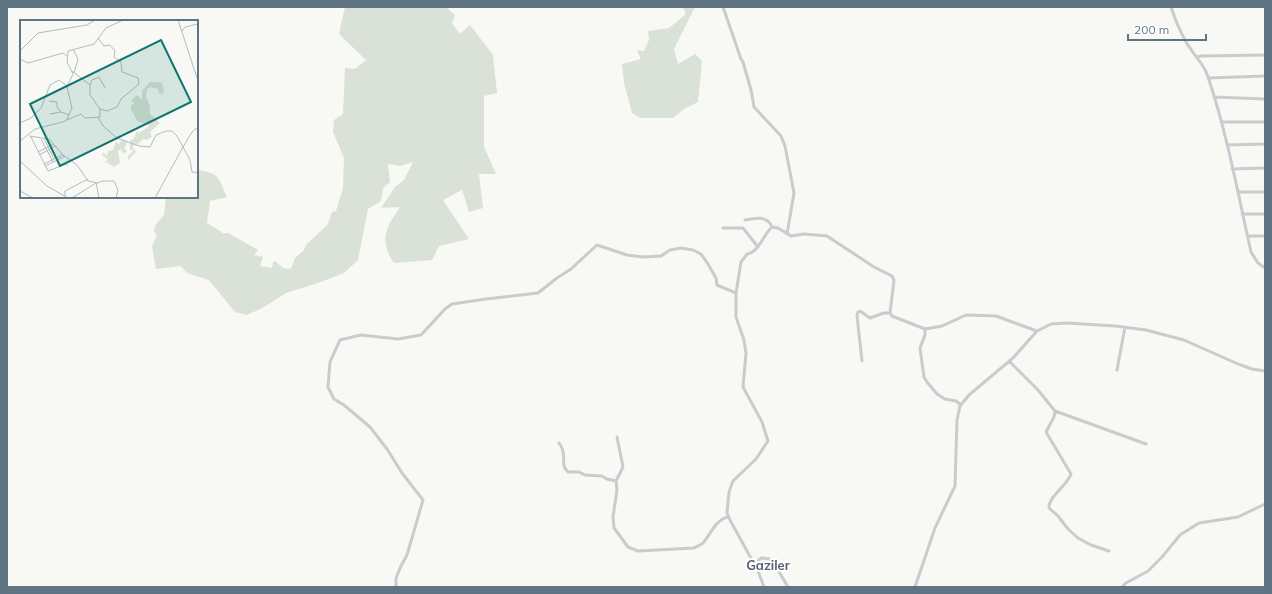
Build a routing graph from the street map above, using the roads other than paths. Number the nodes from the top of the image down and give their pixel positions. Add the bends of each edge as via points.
1 (723, 7) edge
2 (1171, 7) edge
3 (1265, 54) edge
4 (1197, 57) junction
5 (1265, 76) edge
6 (1209, 78) junction
7 (1214, 97) junction
8 (1265, 98) edge
9 (1221, 122) junction
10 (1265, 122) edge
11 (1265, 144) edge
12 (1227, 145) junction
13 (1265, 168) edge
14 (1232, 169) junction
15 (1238, 192) junction
16 (1265, 192) edge
17 (1242, 214) junction
18 (1265, 214) edge
19 (745, 220) dead end
20 (772, 227) junction
21 (723, 228) dead end
22 (787, 234) junction
23 (1248, 236) junction
24 (1265, 236) edge
25 (758, 247) junction
26 (1265, 268) edge
27 (736, 293) junction
28 (890, 313) junction
29 (1125, 327) junction
30 (925, 329) junction
31 (1037, 331) junction
32 (862, 361) dead end
33 (1009, 362) junction
34 (1117, 370) dead end
35 (1265, 371) edge
36 (961, 405) junction
37 (1055, 411) junction
38 (617, 437) dead end
39 (559, 443) dead end
40 (1146, 444) dead end
41 (616, 481) junction
42 (1265, 504) edge
43 (728, 517) junction
44 (1109, 550) dead end
45 (758, 571) junction
46 (396, 587) edge
47 (764, 587) edge
48 (788, 587) edge
49 (915, 587) edge
50 (1122, 587) edge

1 - 22 street via 743,62 754,108 781,136 785,146 794,192
2 - 4 street via 1176,22
3 - 4 street
4 - 6 street
5 - 6 street
6 - 7 street
7 - 8 street
7 - 9 street
9 - 10 street
9 - 12 street
11 - 12 street
12 - 14 street
13 - 14 street
14 - 15 street
15 - 16 street
15 - 17 street
17 - 18 street
17 - 23 street
19 - 20 street via 759,217 766,219
20 - 22 street
20 - 25 street via 766,232
21 - 25 street via 743,228
22 - 28 street via 827,236 892,276 894,280
23 - 24 street
23 - 26 street via 1251,252
25 - 27 street via 747,254 741,262
27 - 43 street via 736,318 746,352 743,387 762,422 768,441 756,459 733,480 729,492
27 - 46 street via 717,285 708,264 701,254 693,250 681,248 670,250 661,256 643,257 627,255 597,245 571,269 538,293 452,304 421,335 398,339 361,335 340,340 330,362 328,387 334,400 370,427 423,500 407,555 396,578
28 - 30 street
28 - 32 street via 870,318 858,312
29 - 31 street via 1067,323 1051,324
29 - 34 street
29 - 35 street via 1184,340 1238,364
30 - 31 street via 942,326 966,315 996,316
30 - 36 street via 920,348 924,377 937,394
31 - 33 street
33 - 36 street via 969,395
33 - 37 street
36 - 49 street via 956,420 955,486 936,528
37 - 40 street
37 - 44 street via 1046,432 1071,474 1049,508 1078,538
38 - 41 street via 623,467
39 - 41 street via 564,454 565,470 568,472 602,476
41 - 43 street via 614,528 628,547 638,551 694,548 702,543 717,524
42 - 50 street via 1238,516 1199,523 1180,534 1148,571
43 - 45 street
45 - 47 street
45 - 48 street via 758,561 762,558 770,559

